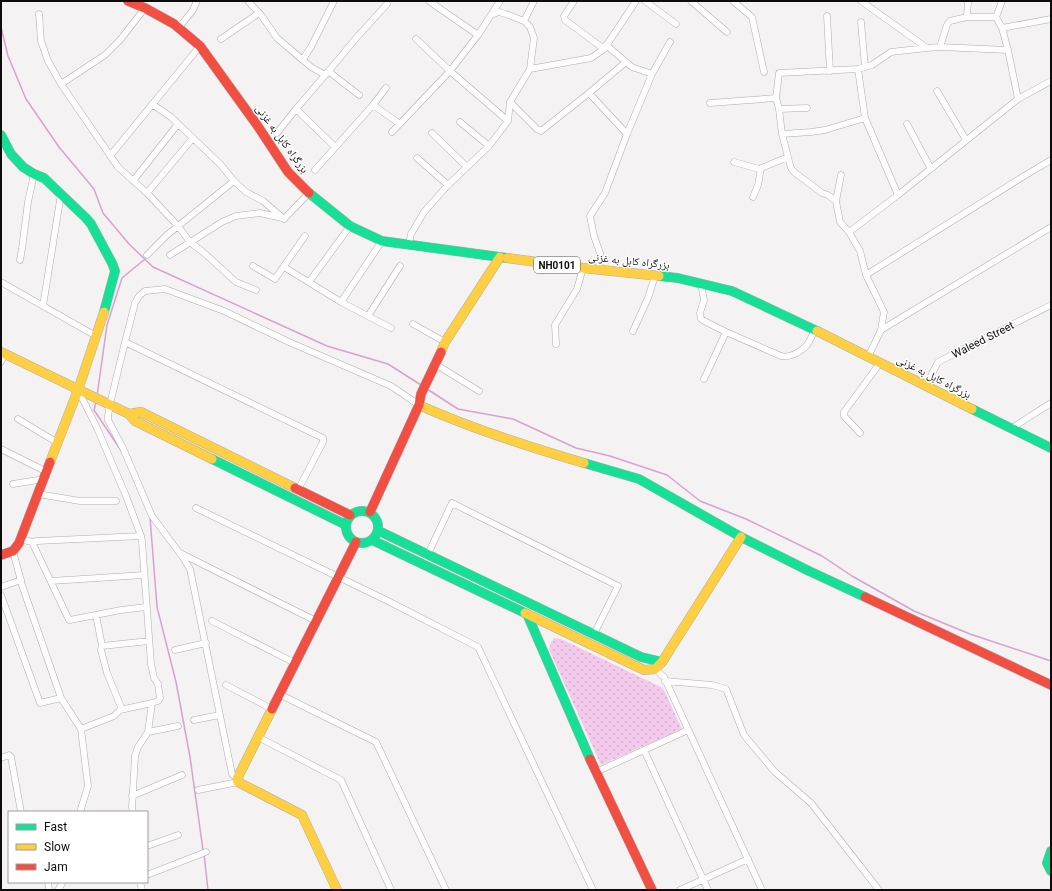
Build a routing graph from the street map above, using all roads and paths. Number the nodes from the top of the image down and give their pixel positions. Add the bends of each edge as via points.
1 (128, 1) edge
2 (197, 1) edge
3 (248, 1) edge
4 (334, 1) edge
5 (429, 1) edge
6 (500, 1) edge
7 (534, 1) edge
8 (574, 1) edge
9 (636, 1) edge
10 (645, 1) edge
11 (691, 1) edge
12 (733, 1) edge
13 (861, 1) edge
14 (968, 1) edge
15 (1002, 1) edge
16 (387, 4) dead end
17 (145, 8) junction
18 (259, 13) junction
19 (39, 14) dead end
20 (491, 15) junction
21 (827, 16) dead end
22 (966, 17) junction
23 (996, 17) junction
24 (1051, 19) edge
25 (524, 21) junction
26 (861, 22) dead end
27 (174, 24) junction
28 (676, 24) dead end
29 (1002, 28) junction
30 (727, 32) dead end
31 (478, 35) junction
32 (221, 39) dead end
33 (416, 39) dead end
34 (670, 42) dead end
35 (200, 46) junction
36 (605, 47) junction
37 (940, 47) junction
38 (928, 48) junction
39 (1008, 50) junction
40 (303, 59) junction
41 (626, 62) junction
42 (865, 67) junction
43 (858, 69) junction
44 (530, 70) junction
45 (450, 71) junction
46 (830, 71) junction
47 (764, 72) dead end
48 (326, 73) junction
49 (652, 74) junction
50 (1051, 81) edge
51 (61, 84) junction
52 (386, 88) dead end
53 (937, 91) dead end
54 (589, 93) junction
55 (359, 96) dead end
56 (776, 98) junction
57 (1018, 99) junction
58 (510, 102) junction
59 (710, 103) dead end
60 (152, 104) junction
61 (373, 105) junction
62 (807, 108) dead end
63 (296, 109) junction
64 (779, 109) junction
65 (864, 118) junction
66 (508, 121) junction
67 (460, 122) dead end
68 (178, 124) junction
69 (400, 124) junction
70 (907, 124) dead end
71 (392, 132) dead end
72 (277, 133) dead end
73 (432, 133) dead end
74 (627, 134) junction
75 (782, 134) junction
76 (1, 135) edge
77 (193, 138) junction
78 (966, 140) junction
79 (489, 146) junction
80 (335, 147) junction
81 (110, 156) junction
82 (788, 157) junction
83 (417, 158) dead end
84 (1051, 160) edge
85 (734, 162) dead end
86 (467, 167) junction
87 (761, 168) junction
88 (931, 169) junction
89 (315, 170) dead end
90 (34, 174) junction
91 (841, 175) dead end
92 (133, 181) junction
93 (234, 181) junction
94 (448, 185) junction
95 (147, 193) junction
96 (309, 193) junction
97 (61, 194) junction
98 (898, 195) junction
99 (753, 197) dead end
100 (836, 201) junction
101 (284, 219) junction
102 (178, 226) junction
103 (350, 226) junction
104 (1051, 227) edge
105 (849, 232) junction
106 (305, 236) dead end
107 (382, 241) junction
108 (190, 242) junction
109 (409, 244) junction
110 (170, 255) dead end
111 (147, 256) dead end
112 (500, 257) junction
113 (20, 260) dead end
114 (253, 266) dead end
115 (400, 266) dead end
116 (284, 267) junction
117 (583, 268) junction
118 (599, 270) junction
119 (866, 275) junction
120 (654, 276) junction
121 (1, 282) edge
122 (309, 282) junction
123 (701, 284) junction
124 (256, 290) dead end
125 (341, 302) junction
126 (1051, 305) edge
127 (43, 306) junction
128 (368, 316) junction
129 (413, 324) dead end
130 (391, 328) dead end
131 (815, 330) junction
132 (881, 330) junction
133 (633, 331) dead end
134 (726, 332) junction
135 (96, 336) junction
136 (124, 342) junction
137 (445, 342) junction
138 (556, 344) dead end
139 (2, 356) edge
140 (868, 357) junction
141 (880, 363) junction
142 (433, 367) junction
143 (704, 379) dead end
144 (926, 386) junction
145 (78, 390) junction
146 (479, 391) dead end
147 (1051, 403) edge
148 (110, 404) junction
149 (420, 405) junction
150 (129, 414) junction
151 (18, 419) dead end
152 (1012, 428) junction
153 (860, 433) dead end
154 (58, 443) junction
155 (1051, 448) edge
156 (1, 449) edge
157 (46, 476) junction
158 (13, 484) dead end
159 (298, 490) junction
160 (38, 494) junction
161 (116, 501) dead end
162 (196, 508) dead end
163 (370, 512) junction
164 (350, 515) junction
165 (346, 525) junction
166 (378, 531) junction
167 (141, 536) junction
168 (741, 537) junction
169 (20, 539) junction
170 (372, 540) junction
171 (32, 542) junction
172 (356, 542) junction
173 (13, 552) junction
174 (179, 553) junction
175 (428, 554) junction
176 (1, 555) edge
177 (144, 575) junction
178 (339, 577) junction
179 (21, 580) junction
180 (51, 581) junction
181 (1, 587) edge
182 (1, 595) edge
183 (146, 606) junction
184 (527, 614) junction
185 (96, 615) junction
186 (212, 621) dead end
187 (316, 621) junction
188 (594, 634) junction
189 (149, 641) junction
190 (206, 643) junction
191 (102, 646) junction
192 (175, 650) dead end
193 (662, 662) junction
194 (295, 663) junction
195 (655, 669) junction
196 (665, 681) junction
197 (226, 685) dead end
198 (1051, 685) edge
199 (279, 694) junction
200 (61, 698) junction
201 (152, 703) junction
202 (272, 709) junction
203 (120, 710) junction
204 (220, 716) junction
205 (194, 720) dead end
206 (178, 726) dead end
207 (80, 729) junction
208 (688, 730) junction
209 (148, 732) junction
210 (258, 737) junction
211 (644, 750) junction
212 (1, 758) edge
213 (596, 772) junction
214 (182, 775) dead end
215 (238, 779) junction
216 (198, 790) dead end
217 (132, 796) junction
218 (21, 811) edge
219 (80, 811) edge
220 (133, 811) edge
221 (178, 835) dead end
222 (148, 846) edge
223 (1051, 851) edge
224 (206, 852) dead end
225 (748, 859) junction
226 (1051, 871) edge
227 (148, 875) edge
228 (703, 880) junction
229 (337, 890) edge
230 (391, 890) edge
231 (446, 890) edge
232 (593, 890) edge
233 (652, 890) edge
234 (680, 890) edge
235 (708, 890) edge
236 (762, 890) edge
237 (878, 890) edge

1 - 17 main road, بزرگراه کابل به غزنی / NH0101
2 - 27 street via 181,25
3 - 18 street
4 - 40 street
5 - 31 street
6 - 20 street
7 - 25 street
8 - 36 street via 564,16 565,20
9 - 36 street
10 - 28 street
11 - 30 street
12 - 47 street via 752,17
13 - 38 street
14 - 22 street
15 - 23 street
16 - 48 street
17 - 27 main road, بزرگراه کابل به غزنی / NH0101
17 - 51 street via 105,55
18 - 32 street
18 - 40 street via 277,38
19 - 51 street via 41,41 48,61
20 - 25 street via 499,12
20 - 31 street
21 - 46 street
22 - 23 street
22 - 37 street via 950,21
23 - 29 street
24 - 29 street
25 - 44 street via 530,27 534,38
26 - 42 street
27 - 35 main road, بزرگراه کابل به غزنی / NH0101
29 - 39 street
31 - 45 street
33 - 45 street
34 - 49 street
35 - 60 street
35 - 96 main road, بزرگراه کابل به غزنی / NH0101 via 288,172
36 - 41 street
36 - 44 street via 591,58
37 - 38 street
37 - 39 street
38 - 42 street via 891,52
39 - 57 street
40 - 48 street via 312,67
41 - 49 street via 632,67
41 - 54 street
42 - 43 street
43 - 46 street
43 - 65 street
44 - 58 street
45 - 66 street
45 - 69 street
46 - 56 street via 779,73
48 - 55 street
48 - 63 street
49 - 74 street
50 - 57 street
51 - 81 street
52 - 61 street
53 - 78 street
54 - 58 street via 541,131
54 - 74 street
56 - 59 street
56 - 64 street
57 - 78 street
58 - 66 street
60 - 68 street
60 - 81 street
61 - 69 street
61 - 80 street
62 - 64 street
63 - 72 street
63 - 80 street
64 - 75 street
65 - 75 street via 826,130
65 - 98 street
66 - 79 street
67 - 79 street
68 - 77 street
68 - 92 street
69 - 71 street
70 - 88 street
73 - 86 street
74 - 118 street via 605,194 590,216 600,253
75 - 82 street
76 - 90 main road via 11,154
77 - 93 street
77 - 95 street
78 - 88 street
79 - 86 street
80 - 89 street
81 - 92 street
82 - 87 street
82 - 100 street via 794,172
83 - 94 street
84 - 119 street
85 - 87 street
86 - 94 street
87 - 99 street
88 - 98 street
90 - 97 main road via 44,178
90 - 113 street
91 - 100 street
92 - 95 street
93 - 101 street
93 - 102 street
94 - 109 street via 424,212 411,234
95 - 102 street
96 - 101 street
96 - 103 main road, بزرگراه کابل به غزنی / NH0101
97 - 127 street
97 - 135 main road via 91,224 115,271
98 - 105 street
100 - 105 street via 840,222
101 - 108 street via 260,213 236,216
102 - 108 street
102 - 111 street
103 - 107 main road, بزرگراه کابل به غزنی / NH0101
103 - 122 street
104 - 132 street
105 - 119 street via 860,251
106 - 116 street
107 - 109 main road, بزرگراه کابل به غزنی / NH0101
107 - 125 street
108 - 110 street
108 - 124 street via 236,282
109 - 112 main road, بزرگراه کابل به غزنی / NH0101
112 - 117 main road, بزرگراه کابل به غزنی / NH0101
112 - 137 main road
114 - 116 street via 275,279
115 - 128 street
116 - 122 street
117 - 118 main road, بزرگراه کابل به غزنی / NH0101
117 - 138 street via 577,289 555,325
118 - 120 main road, بزرگراه کابل به غزنی / NH0101
119 - 132 street via 884,312
120 - 123 main road, بزرگراه کابل به غزنی / NH0101 via 678,278
120 - 133 street via 648,298
121 - 127 street
122 - 125 street
123 - 131 main road, بزرگراه کابل به غزنی / NH0101 via 732,291
123 - 134 street via 704,300 701,319
125 - 128 street
126 - 144 street, Waleed Street via 938,362
127 - 135 street
128 - 130 street
129 - 137 street
131 - 134 street via 807,344 798,352 785,357
131 - 140 main road, بزرگراه کابل به غزنی / NH0101
132 - 140 street
134 - 143 street
135 - 145 main road
136 - 148 street
136 - 149 street via 139,296 145,291 165,289 224,311 378,380
136 - 159 street via 323,438
137 - 142 main road
139 - 145 main road
140 - 141 main road, بزرگراه کابل به غزنی / NH0101
141 - 144 main road, بزرگراه کابل به غزنی / NH0101
141 - 153 street via 844,412 844,416
142 - 146 street
142 - 149 main road via 421,394
144 - 152 main road, بزرگراه کابل به غزنی / NH0101
145 - 148 main road
145 - 154 main road
145 - 167 street via 97,428
147 - 152 street
148 - 150 main road
148 - 174 street via 108,420 152,516
149 - 163 main road
149 - 168 main road via 445,417 542,451 639,479
150 - 159 main road via 141,412
150 - 165 main road via 135,421
151 - 154 street
152 - 155 main road, بزرگراه کابل به غزنی / NH0101
154 - 157 main road
156 - 157 street
157 - 158 street
157 - 160 main road
159 - 164 main road
160 - 161 street via 80,501
160 - 169 main road
162 - 178 street
163 - 164 main road via 359,510
163 - 166 main road via 378,520
164 - 165 main road
165 - 172 main road via 348,535
166 - 170 main road
166 - 175 main road
167 - 171 street
167 - 177 street
168 - 193 main road
168 - 198 main road
169 - 171 street
169 - 173 main road
170 - 172 main road
170 - 184 main road
171 - 180 street
172 - 178 main road
173 - 176 main road
173 - 179 street
174 - 187 street
174 - 190 street via 190,569
175 - 188 main road
175 - 188 street via 452,503 618,586
177 - 180 street
177 - 183 street
178 - 187 main road
178 - 232 street via 478,647
179 - 181 street
179 - 200 street
180 - 185 street via 69,620
182 - 200 street via 40,702
183 - 185 street
183 - 189 street
184 - 195 main road via 644,670
184 - 213 main road
185 - 191 street
186 - 194 street
187 - 194 main road
188 - 193 main road via 640,657
189 - 191 street
189 - 201 street via 151,664 160,698
190 - 192 street
190 - 204 street
191 - 203 street via 101,650
193 - 195 main road
194 - 199 main road
195 - 196 street
196 - 208 street
196 - 237 street via 712,685 726,689 744,735 775,772 811,803
197 - 202 street
199 - 202 main road
199 - 231 street via 376,742
200 - 207 street
201 - 203 street
201 - 209 street
202 - 210 main road
203 - 207 street via 114,716
204 - 205 street
204 - 215 street via 232,774
206 - 209 street
207 - 219 street via 88,786
208 - 211 street
208 - 225 street
209 - 217 street via 135,756
210 - 215 main road
210 - 230 street via 341,780
211 - 213 street
211 - 228 street
212 - 218 street via 9,755 11,758
213 - 233 main road
214 - 217 street
215 - 216 street
215 - 229 main road via 302,815
217 - 220 street
221 - 222 street
223 - 226 main road via 1047,862
224 - 227 street
225 - 228 street
225 - 236 street
228 - 234 street
228 - 235 street

